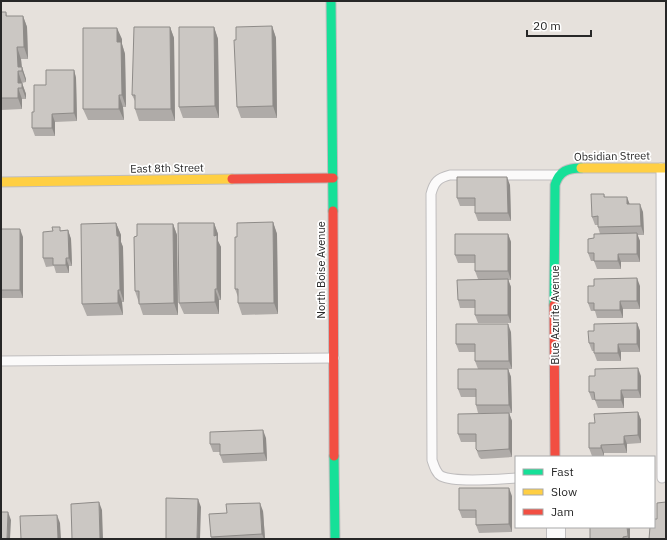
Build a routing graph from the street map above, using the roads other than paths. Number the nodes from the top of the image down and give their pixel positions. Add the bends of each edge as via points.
1 (331, 1) edge
2 (663, 168) edge
3 (559, 174) junction
4 (333, 178) junction
5 (1, 182) edge
6 (334, 358) junction
7 (1, 361) edge
8 (555, 456) edge
9 (515, 478) edge
10 (661, 478) edge
11 (556, 528) edge
12 (335, 539) edge
13 (556, 539) edge

1 - 4 street, North Boise Avenue
2 - 3 street, Obsidian Street via 571,168
2 - 10 lane
3 - 8 street, Blue Azurite Avenue via 554,187
3 - 9 lane via 450,175 440,178 433,185 431,194 432,454 435,470 440,476 451,479
4 - 5 street, East 8th Street
4 - 6 street, North Boise Avenue
6 - 7 lane
6 - 12 street, North Boise Avenue
11 - 13 street

